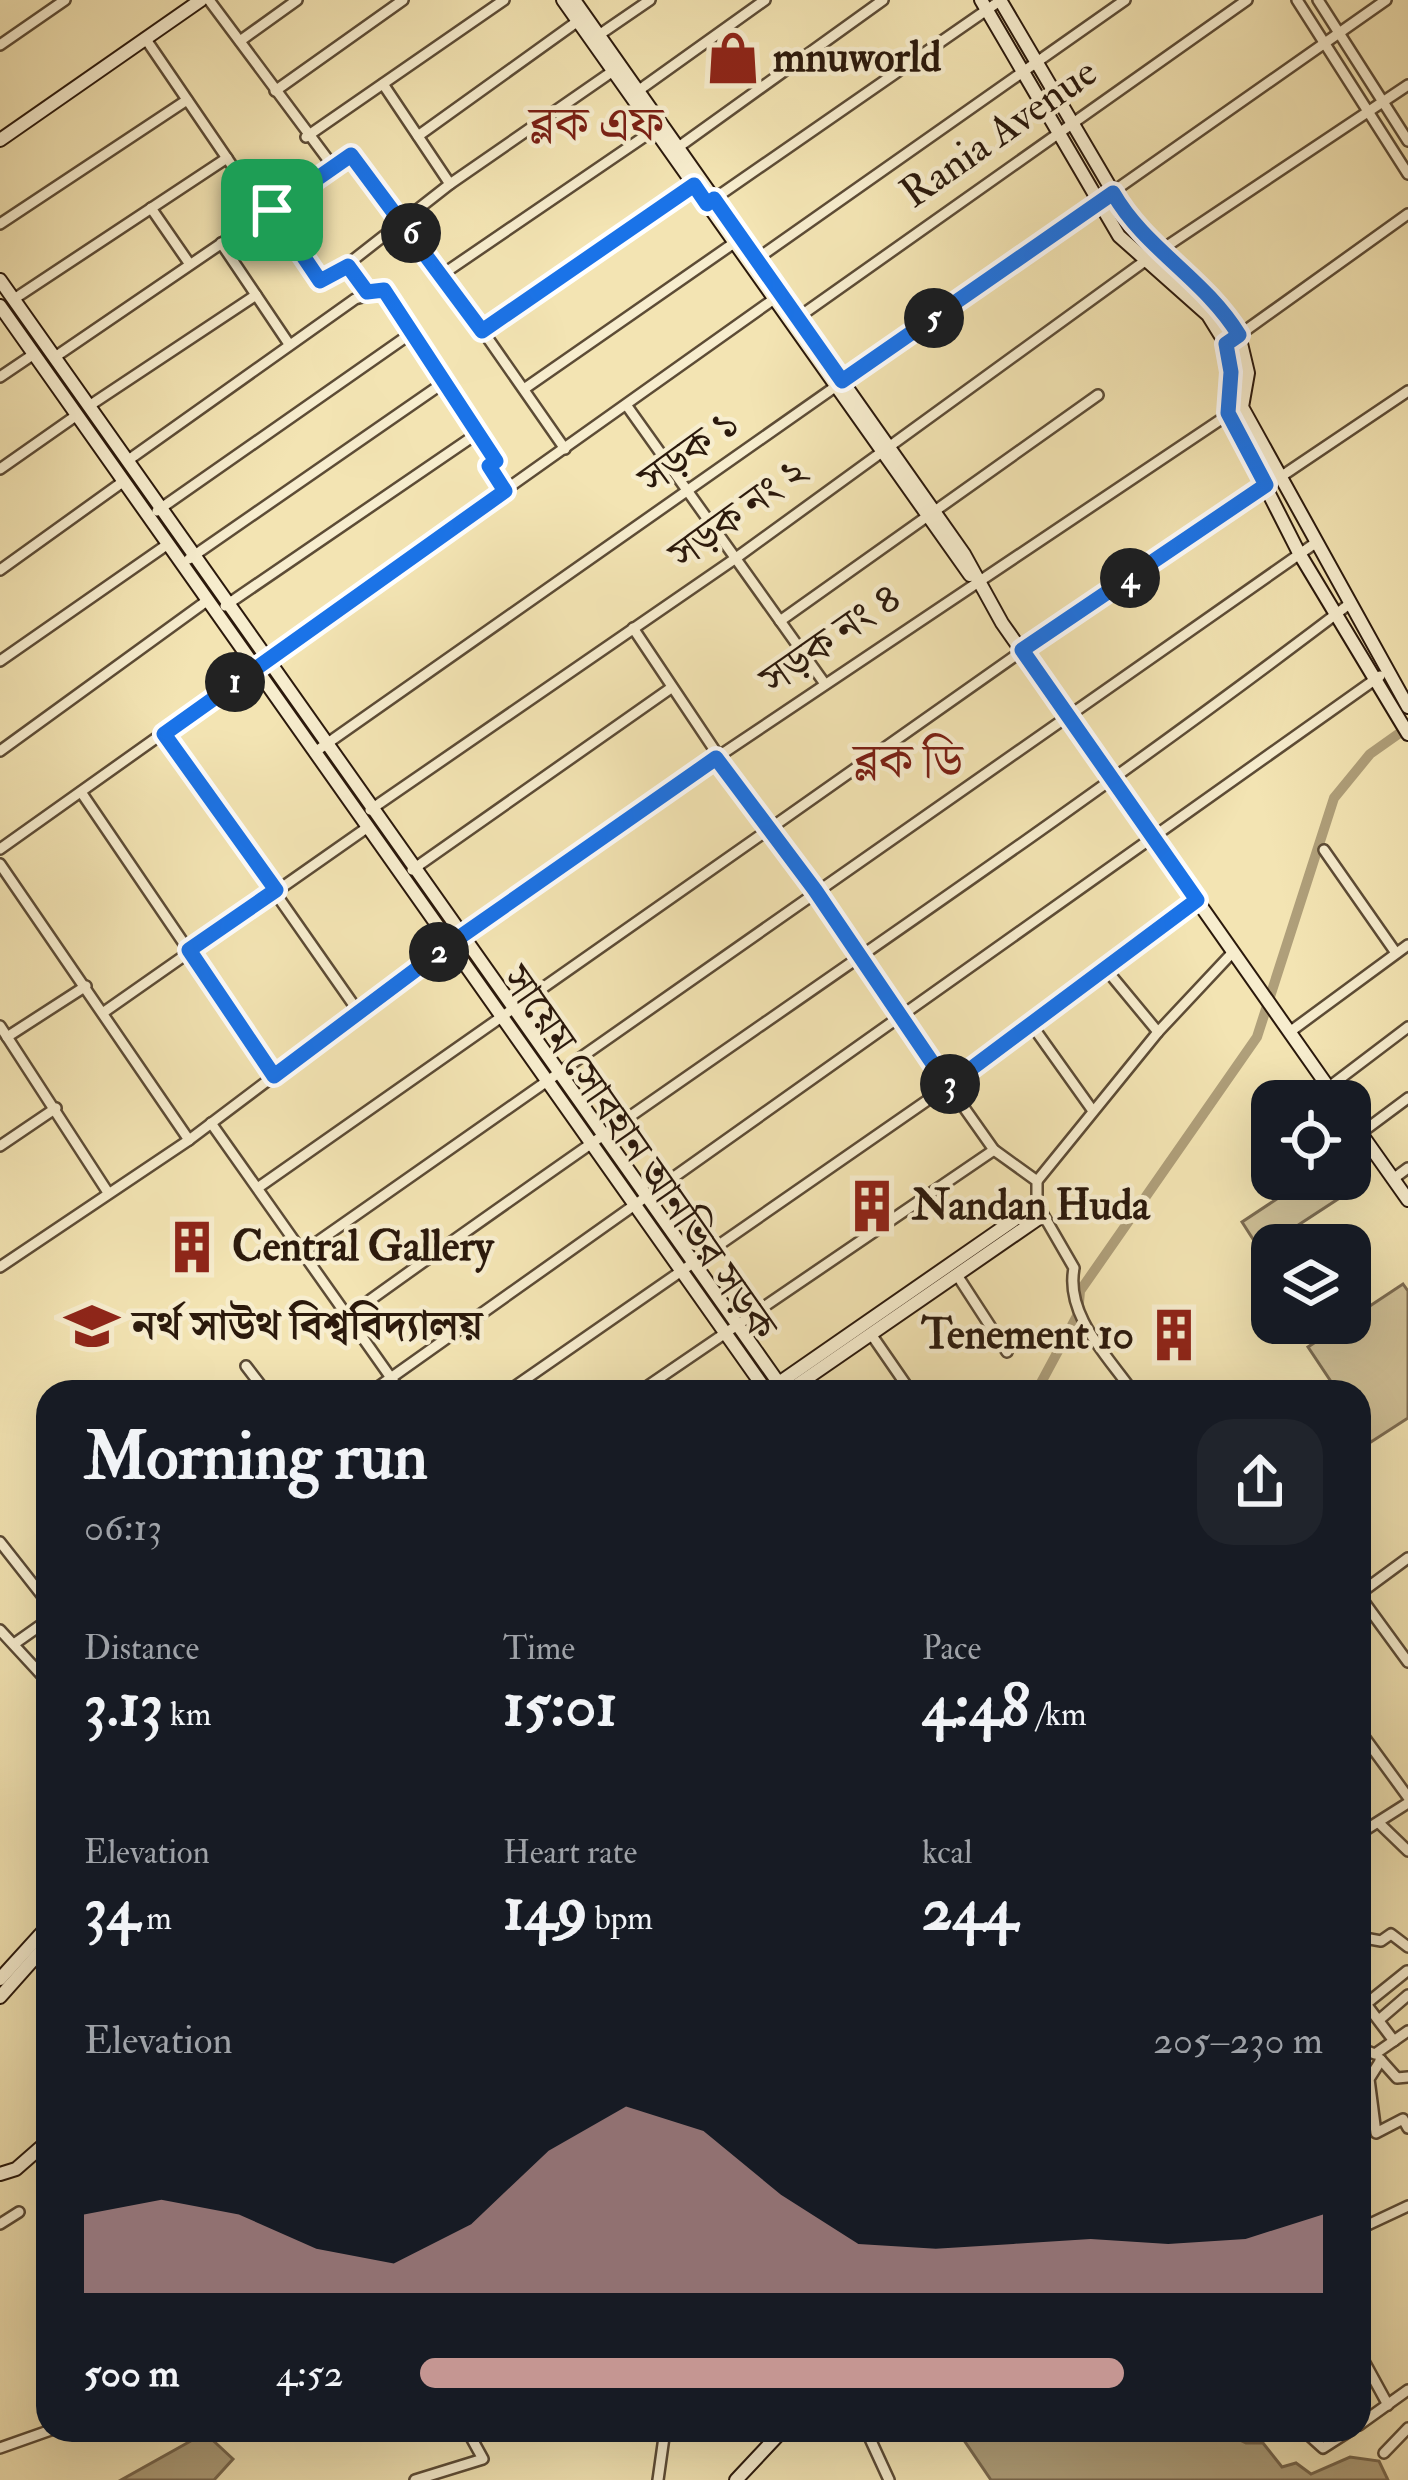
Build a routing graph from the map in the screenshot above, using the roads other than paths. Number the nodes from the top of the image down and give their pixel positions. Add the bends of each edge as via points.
1 (65, 0) edge
2 (297, 0) edge
3 (404, 0) edge
4 (504, 0) edge
5 (563, 0) edge
6 (574, 0) edge
7 (650, 0) edge
8 (764, 0) edge
9 (883, 0) edge
10 (1001, 0) edge
11 (1125, 0) edge
12 (1247, 0) edge
13 (1297, 0) edge
14 (1318, 0) edge
15 (1386, 0) edge
16 (195, 2) edge
17 (984, 5) edge
18 (578, 21) junction
19 (1339, 33) junction
20 (145, 38) junction
21 (595, 38) junction
22 (240, 41) junction
23 (1324, 43) junction
24 (0, 45) edge
25 (1038, 61) junction
26 (613, 71) junction
27 (1023, 71) junction
28 (383, 83) junction
29 (1408, 85) edge
30 (275, 92) junction
31 (634, 94) junction
32 (187, 100) junction
33 (1383, 102) junction
34 (1369, 112) junction
35 (1072, 121) junction
36 (654, 130) junction
37 (1058, 130) junction
38 (0, 136) edge
39 (418, 136) junction
40 (306, 137) junction
41 (1408, 141) edge
42 (674, 150) junction
43 (227, 158) junction
44 (332, 166) junction
45 (1408, 174) edge
46 (449, 184) junction
47 (694, 185) junction
48 (1113, 193) junction
49 (710, 201) junction
50 (1100, 203) junction
51 (151, 208) junction
52 (269, 212) junction
53 (1408, 214) edge
54 (400, 220) junction
55 (0, 224) edge
56 (221, 243) junction
57 (734, 243) junction
58 (1164, 249) junction
59 (1149, 259) junction
60 (753, 262) junction
61 (189, 263) junction
62 (348, 266) junction
63 (443, 274) junction
64 (0, 280) edge
65 (367, 292) junction
66 (256, 296) junction
67 (774, 299) junction
68 (7, 303) edge
69 (794, 320) junction
70 (482, 331) junction
71 (413, 332) junction
72 (1239, 335) junction
73 (289, 344) junction
74 (1226, 344) junction
75 (34, 354) junction
76 (55, 357) junction
77 (0, 377) edge
78 (446, 381) junction
79 (839, 384) junction
80 (524, 389) junction
81 (1408, 391) edge
82 (1099, 395) dead end
83 (627, 406) junction
84 (83, 410) junction
85 (1235, 410) junction
86 (478, 433) junction
87 (885, 448) junction
88 (565, 449) junction
89 (127, 461) junction
90 (0, 469) edge
91 (1280, 476) junction
92 (124, 481) junction
93 (1266, 485) junction
94 (505, 491) junction
95 (690, 493) junction
96 (155, 513) junction
97 (931, 514) junction
98 (168, 544) junction
99 (1314, 544) junction
100 (1299, 553) junction
101 (195, 556) junction
102 (736, 558) junction
103 (182, 564) junction
104 (0, 570) edge
105 (975, 580) junction
106 (229, 604) junction
107 (1348, 605) junction
108 (212, 606) junction
109 (1336, 614) junction
110 (781, 621) junction
111 (633, 628) junction
112 (1022, 650) junction
113 (267, 657) junction
114 (0, 661) edge
115 (255, 667) junction
116 (1381, 676) junction
117 (826, 684) junction
118 (670, 688) junction
119 (1402, 707) edge
120 (1065, 714) junction
121 (164, 734) junction
122 (1408, 734) edge
123 (328, 744) junction
124 (0, 752) edge
125 (315, 752) junction
126 (716, 758) junction
127 (1113, 780) junction
128 (81, 792) junction
129 (373, 808) junction
130 (364, 821) junction
131 (768, 830) junction
132 (1152, 836) junction
133 (0, 849) edge
134 (1324, 850) dead end
135 (0, 864) edge
136 (416, 867) junction
137 (402, 876) junction
138 (276, 890) junction
139 (815, 890) junction
140 (1197, 900) junction
141 (464, 934) junction
142 (450, 944) junction
143 (1408, 945) edge
144 (189, 950) junction
145 (1232, 952) junction
146 (1396, 953) junction
147 (857, 954) junction
148 (1105, 968) junction
149 (86, 986) junction
150 (516, 1008) junction
151 (104, 1012) junction
152 (360, 1013) junction
153 (502, 1017) junction
154 (901, 1017) junction
155 (1031, 1024) junction
156 (1287, 1025) junction
157 (1408, 1027) edge
158 (2, 1030) edge
159 (1158, 1032) junction
160 (559, 1068) junction
161 (274, 1076) junction
162 (545, 1078) junction
163 (1324, 1080) edge
164 (1338, 1080) edge
165 (948, 1086) junction
166 (1408, 1098) edge
167 (56, 1108) junction
168 (1093, 1111) junction
169 (211, 1124) junction
170 (1371, 1126) edge
171 (604, 1132) junction
172 (189, 1140) junction
173 (590, 1141) junction
174 (0, 1146) edge
175 (1371, 1147) edge
176 (994, 1150) junction
177 (1408, 1168) edge
178 (1393, 1179) junction
179 (1037, 1181) junction
180 (259, 1187) junction
181 (107, 1191) junction
182 (647, 1194) junction
183 (1408, 1200) edge
184 (634, 1203) junction
185 (1040, 1210) junction
186 (303, 1252) junction
187 (692, 1259) junction
188 (0, 1267) edge
189 (679, 1268) junction
190 (957, 1275) junction
191 (348, 1316) junction
192 (736, 1321) junction
193 (724, 1331) junction
194 (872, 1334) junction
195 (1007, 1352) dead end
196 (246, 1366) dead end
197 (392, 1378) junction
198 (257, 1380) edge
199 (389, 1380) edge
200 (524, 1380) edge
201 (656, 1380) edge
202 (766, 1380) edge
203 (769, 1380) edge
204 (790, 1380) edge
205 (792, 1380) edge
206 (903, 1380) edge
207 (1125, 1380) edge
208 (0, 1542) edge
209 (1408, 1558) edge
210 (1371, 1585) edge
211 (36, 1588) edge
212 (1371, 1611) edge
213 (36, 1628) edge
214 (0, 1630) edge
215 (14, 1644) junction
216 (1408, 1662) edge
217 (36, 1669) edge
218 (1371, 1747) edge
219 (1408, 1800) edge
220 (1380, 1824) junction
221 (1371, 1828) edge
222 (1408, 1851) edge
223 (1371, 1939) edge
224 (36, 1943) edge
225 (36, 1947) edge
226 (1408, 1947) edge
227 (1408, 1972) edge
228 (0, 1978) edge
229 (1408, 1995) edge
230 (0, 1997) edge
231 (1371, 1999) edge
232 (1371, 2010) edge
233 (1379, 2020) junction
234 (1408, 2031) edge
235 (1394, 2041) junction
236 (1371, 2049) edge
237 (1371, 2052) edge
238 (1408, 2078) edge
239 (1406, 2121) edge
240 (1371, 2125) edge
241 (36, 2151) edge
242 (0, 2174) edge
243 (1408, 2206) edge
244 (19, 2212) dead end
245 (0, 2224) edge
246 (1371, 2224) edge
247 (1371, 2374) edge
248 (1408, 2390) edge
249 (1388, 2405) junction
250 (1371, 2417) edge
251 (1408, 2428) edge
252 (36, 2435) edge
253 (474, 2442) edge
254 (663, 2442) edge
255 (772, 2442) edge
256 (872, 2442) edge
257 (0, 2448) edge
258 (1384, 2453) dead end
259 (415, 2480) edge
260 (658, 2480) edge
261 (736, 2480) edge
262 (889, 2480) edge

1 - 24 street
2 - 22 street
3 - 30 street
4 - 28 street
5 - 18 street
6 - 21 street
7 - 21 street
8 - 31 street
9 - 42 street
10 - 17 street
10 - 25 street
11 - 25 street
12 - 35 street, Rania Avenue
13 - 23 street
14 - 19 street
15 - 19 street, সড়ক ১
16 - 20 street
16 - 22 street
16 - 38 street
17 - 27 street
17 - 49 street
18 - 21 street
18 - 39 street
19 - 23 street, সড়ক ১
19 - 33 street
20 - 32 street
20 - 38 street
21 - 26 street
21 - 31 street
22 - 30 street
23 - 34 street
23 - 48 street, সড়ক ১
25 - 27 street
25 - 35 street
26 - 31 street
26 - 46 street
27 - 37 street
27 - 60 street
28 - 39 street
28 - 40 street
29 - 33 street, সড়ক নং ২
30 - 40 street
31 - 36 street
31 - 42 street
32 - 43 street
32 - 55 street
33 - 34 street, সড়ক নং ২
33 - 41 street
34 - 45 street
34 - 58 street, সড়ক নং ২
35 - 37 street, Rania Avenue
35 - 48 street
36 - 42 street
36 - 63 street
37 - 50 street
37 - 69 street, Rania Avenue
39 - 46 street
40 - 44 street
42 - 47 street
42 - 49 street
43 - 51 street
43 - 52 street
44 - 52 street
44 - 54 street via 353,157
46 - 54 street
47 - 49 street
47 - 70 street
48 - 50 street, সড়ক ১
48 - 58 street via 1140,236
49 - 57 street
49 - 60 street
50 - 59 street via 1131,250
50 - 79 street, সড়ক ১
51 - 61 street
51 - 68 street
52 - 56 street
52 - 62 street via 320,281
53 - 72 street
54 - 62 street
54 - 63 street
56 - 61 street
56 - 66 street
57 - 60 street
57 - 80 street
58 - 59 street, সড়ক নং ২
58 - 72 street via 1220,304
59 - 74 street via 1208,315
59 - 87 street, সড়ক নং ২
60 - 67 street
60 - 69 street
61 - 76 street
62 - 65 street
63 - 70 street
64 - 68 street, সায়েম সোবহান আনভির সড়ক
65 - 71 street via 384,290
65 - 73 street
66 - 73 street
66 - 84 street
67 - 69 street
67 - 83 street
68 - 75 street, সায়েম সোবহান আনভির সড়ক
68 - 76 street, সায়েম সোবহান আনভির সড়ক
69 - 79 street
70 - 80 street
71 - 78 street
71 - 96 street
72 - 74 street
72 - 85 street via 1248,373
73 - 89 street
74 - 85 street
75 - 77 street
75 - 84 street, সায়েম সোবহান আনভির সড়ক
76 - 84 street, সায়েম সোবহান আনভির সড়ক
78 - 86 street
78 - 101 street
79 - 87 street
79 - 95 street, সড়ক ১
80 - 88 street
81 - 91 street
82 - 97 street
83 - 88 street
83 - 95 street
84 - 89 street, সায়েম সোবহান আনভির সড়ক
84 - 90 street
84 - 92 street, সায়েম সোবহান আনভির সড়ক
85 - 91 street
85 - 93 street
85 - 105 street, সড়ক নং ৪
86 - 94 street
86 - 106 street
87 - 97 street
87 - 102 street, সড়ক নং ২
88 - 94 street
89 - 96 street, সায়েম সোবহান আনভির সড়ক
91 - 93 street
91 - 99 street
92 - 96 street, সায়েম সোবহান আনভির সড়ক
92 - 104 street
93 - 100 street
93 - 112 street
94 - 113 street
95 - 102 street
95 - 123 street, সড়ক ১
96 - 98 street, সায়েম সোবহান আনভির সড়ক
96 - 101 street, সায়েম সোবহান আনভির সড়ক
97 - 105 street
97 - 110 street
98 - 103 street, সায়েম সোবহান আনভির সড়ক
98 - 114 street
99 - 100 street
99 - 107 street
100 - 109 street
100 - 120 street
101 - 103 street
101 - 106 street, সায়েম সোবহান আনভির সড়ক
102 - 110 street
102 - 111 street, সড়ক নং ২
103 - 108 street, সায়েম সোবহান আনভির সড়ক
105 - 112 street
105 - 117 street, সড়ক নং ৪
106 - 108 street
106 - 113 street, সায়েম সোবহান আনভির সড়ক
107 - 109 street
107 - 116 street
108 - 115 street, সায়েম সোবহান আনভির সড়ক
108 - 124 street
109 - 116 street
109 - 127 street
110 - 117 street
111 - 118 street
111 - 129 street, সড়ক নং ২
112 - 120 street
112 - 131 street
113 - 115 street
113 - 123 street, সায়েম সোবহান আনভির সড়ক
115 - 121 street
115 - 125 street, সায়েম সোবহান আনভির সড়ক
116 - 119 street
116 - 132 street
117 - 126 street, সড়ক নং ৪
118 - 126 street
118 - 136 street
119 - 122 street
120 - 127 street
120 - 139 street
121 - 128 street
121 - 138 street
123 - 125 street, সড়ক ১
123 - 129 street, সায়েম সোবহান আনভির সড়ক
125 - 130 street, সায়েম সোবহান আনভির সড়ক
126 - 131 street
126 - 141 street, সড়ক নং ৪
127 - 132 street
127 - 147 street
128 - 133 street
128 - 144 street
129 - 130 street, সড়ক নং ২
129 - 136 street, সায়েম সোবহান আনভির সড়ক
130 - 137 street, সায়েম সোবহান আনভির সড়ক
130 - 138 street, সড়ক নং ২
131 - 139 street
131 - 150 street
132 - 140 street
132 - 154 street
134 - 146 street
135 - 149 street
136 - 137 street
136 - 141 street, সায়েম সোবহান আনভির সড়ক
137 - 142 street, সায়েম সোবহান আনভির সড়ক
138 - 144 street, সড়ক নং ২
138 - 152 street
139 - 147 street
139 - 160 street
140 - 145 street
140 - 148 street
141 - 142 street, সড়ক নং ৪
141 - 150 street, সায়েম সোবহান আনভির সড়ক
142 - 152 street, সড়ক নং ৪
142 - 153 street, সায়েম সোবহান আনভির সড়ক
143 - 146 street
144 - 151 street, সড়ক নং ২
144 - 161 street
145 - 156 street
145 - 159 street
146 - 156 street
147 - 154 street
147 - 171 street
148 - 155 street
148 - 159 street
149 - 151 street
149 - 158 street
150 - 153 street
150 - 160 street, সায়েম সোবহান আনভির সড়ক
151 - 172 street
152 - 161 street, সড়ক নং ৪
153 - 162 street, সায়েম সোবহান আনভির সড়ক
153 - 180 street
154 - 165 street
154 - 182 street
155 - 165 street
155 - 168 street
156 - 163 street
157 - 164 street
158 - 167 street
159 - 168 street
160 - 162 street
160 - 171 street, সায়েম সোবহান আনভির সড়ক
161 - 169 street, সড়ক নং ৪
162 - 173 street, সায়েম সোবহান আনভির সড়ক
162 - 186 street
165 - 176 street
165 - 187 street
166 - 170 street
167 - 174 street
167 - 181 street
168 - 179 street
169 - 172 street, সড়ক নং ৪
169 - 180 street
171 - 173 street
171 - 182 street, সায়েম সোবহান আনভির সড়ক
172 - 181 street, সড়ক নং ৪
173 - 184 street, সায়েম সোবহান আনভির সড়ক
173 - 191 street
175 - 178 street
176 - 179 street
176 - 192 street
177 - 178 street
178 - 183 street
179 - 185 street
180 - 186 street
181 - 188 street, সড়ক নং ৪
182 - 184 street
182 - 187 street, সায়েম সোবহান আনভির সড়ক
184 - 189 street, সায়েম সোবহান আনভির সড়ক
184 - 197 street
185 - 190 street
185 - 204 street
185 - 207 street via 1074,1268 1078,1314
186 - 191 street
187 - 189 street
187 - 192 street, সায়েম সোবহান আনভির সড়ক
189 - 193 street, সায়েম সোবহান আনভির সড়ক
189 - 200 street
190 - 194 street
190 - 195 street
191 - 197 street
192 - 193 street
192 - 203 street, সায়েম সোবহান আনভির সড়ক
193 - 201 street
193 - 202 street, সায়েম সোবহান আনভির সড়ক
194 - 205 street
194 - 206 street
196 - 198 street
197 - 199 street
208 - 211 street
209 - 210 street
212 - 216 street
213 - 215 street
214 - 215 street
215 - 217 street
218 - 219 street
219 - 220 street
220 - 221 street
220 - 222 street
223 - 226 street via 1391,1934
224 - 228 street
225 - 230 street
227 - 231 street
229 - 233 street
232 - 233 street
233 - 235 street
234 - 235 street
235 - 236 street
237 - 238 street via 1397,2078
239 - 240 street via 1376,2133
241 - 242 street
243 - 246 street
244 - 245 street
247 - 249 street
248 - 249 street
249 - 250 street
251 - 258 street
252 - 257 street
253 - 259 street via 483,2458
254 - 260 street
255 - 261 street
256 - 262 street

